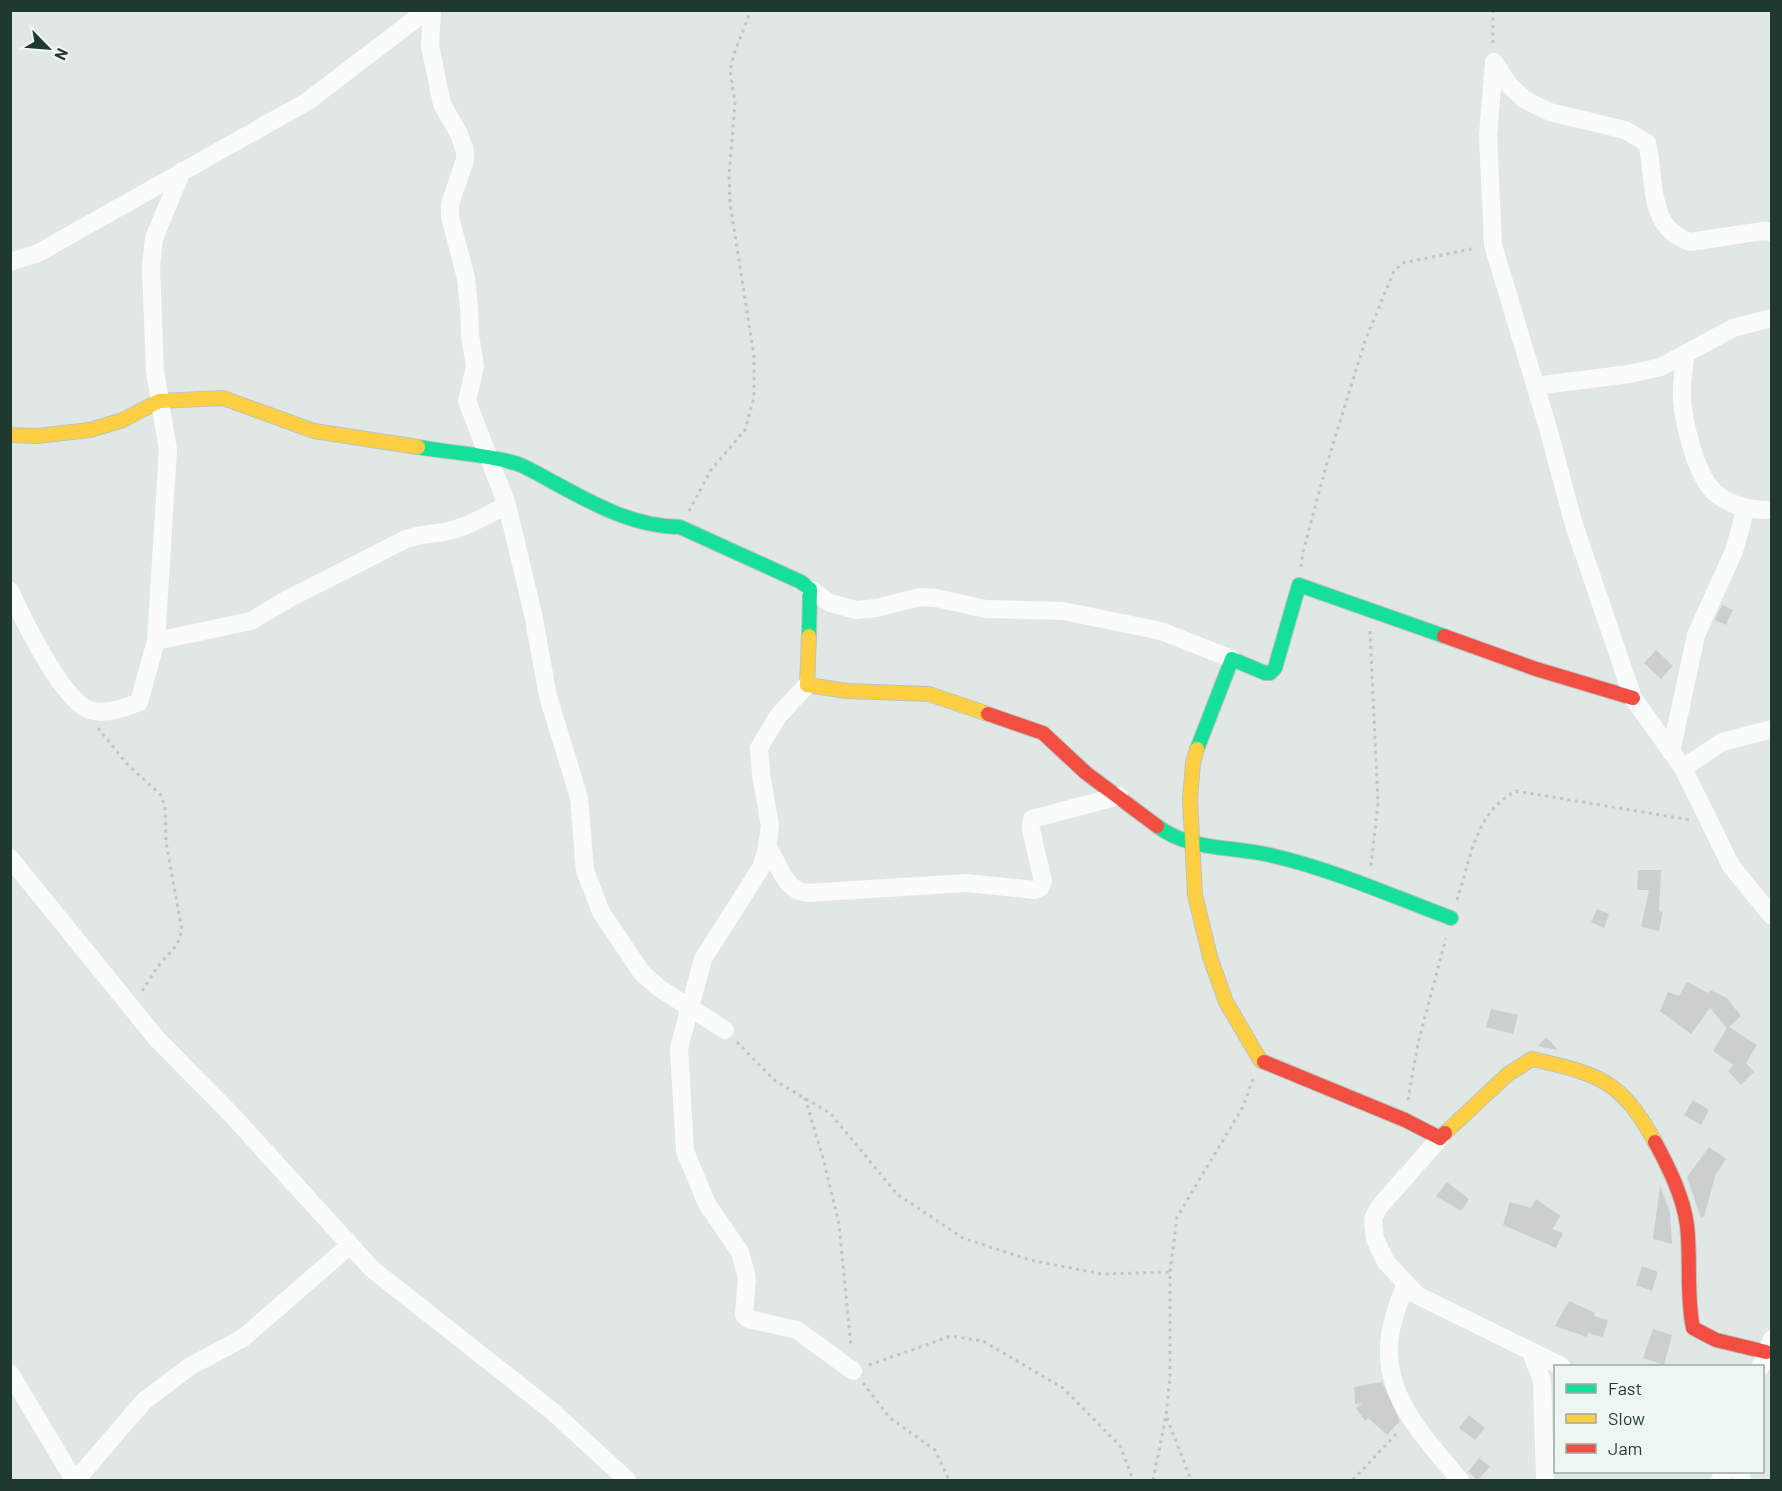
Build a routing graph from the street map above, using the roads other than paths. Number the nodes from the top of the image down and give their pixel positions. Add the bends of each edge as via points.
1 (427, 10) edge
2 (432, 10) edge
3 (182, 171) junction
4 (1772, 232) edge
5 (10, 262) edge
6 (1772, 318) edge
7 (1685, 357) junction
8 (1535, 386) junction
9 (159, 401) junction
10 (10, 435) edge
11 (487, 456) junction
12 (507, 505) junction
13 (1746, 508) junction
14 (1772, 510) edge
15 (810, 589) junction
16 (10, 591) edge
17 (156, 641) junction
18 (1232, 659) junction
19 (807, 685) junction
20 (1633, 698) junction
21 (1772, 729) edge
22 (1671, 752) junction
23 (1683, 768) junction
24 (1119, 796) junction
25 (1191, 844) junction
26 (767, 848) junction
27 (10, 858) edge
28 (1772, 916) edge
29 (1451, 918) road end
30 (690, 1005) junction
31 (725, 1029) road end
32 (1440, 1138) junction
33 (350, 1246) junction
34 (1406, 1283) junction
35 (1531, 1352) junction
36 (1766, 1352) edge
37 (1559, 1365) edge
38 (853, 1371) road end
39 (10, 1373) edge
40 (623, 1479) edge
41 (75, 1480) edge
42 (1460, 1480) edge
43 (1545, 1480) edge

1 - 3 street via 308,101
2 - 11 street via 430,46 442,104 465,151 450,217 466,278 475,366 467,401
3 - 5 street via 38,253
3 - 9 street via 154,238 151,267
4 - 8 street via 1690,242 1680,239 1655,206 1647,143 1625,130 1550,112 1525,100 1494,62 1488,135 1493,245
6 - 7 street via 1733,328 1702,343
7 - 8 street via 1629,374
7 - 13 street via 1681,397 1687,436 1709,486 1728,501
8 - 20 street via 1574,525
9 - 10 street via 123,420 90,430
9 - 11 street via 223,398 314,431
9 - 17 street via 168,450
11 - 12 street
11 - 15 street via 520,465 605,510 666,527 680,527
12 - 17 street via 460,527 406,539 251,621
12 - 30 street via 548,696 579,798 585,871 595,898 642,973 659,988
13 - 14 street
13 - 22 street via 1734,551 1696,635
15 - 18 street via 830,603 856,610 920,597 987,609 1062,611 1161,631
15 - 19 street
16 - 17 street via 42,653 74,699 89,710 124,709 140,702
18 - 20 street via 1265,673 1273,671 1299,585 1584,686
18 - 25 street via 1211,705 1193,763
19 - 24 street via 847,691 929,694 1043,733 1086,773
19 - 26 street via 778,716 759,748 771,826
20 - 22 street
21 - 23 street via 1722,742
22 - 23 street
23 - 28 street via 1731,866
24 - 25 street via 1165,832
24 - 26 street via 1032,819 1043,881 1035,890 966,883 807,893 792,888 783,878 778,861
25 - 29 street via 1269,855 1368,886
25 - 32 street via 1195,895 1210,957 1226,1002 1260,1060
26 - 30 street via 762,866 704,959
27 - 33 street via 157,1039
30 - 31 street
30 - 38 street via 679,1048 685,1151 708,1204 740,1252 747,1278 744,1315 797,1330
32 - 34 street via 1372,1219 1382,1254
32 - 36 street via 1508,1074 1532,1059 1605,1082 1624,1094 1658,1148 1684,1210 1693,1328 1716,1340
33 - 40 street via 372,1269 552,1411
33 - 41 street via 243,1338 189,1367 144,1401
34 - 35 street via 1417,1295
34 - 42 street via 1390,1336 1388,1367 1402,1406
35 - 37 street
35 - 43 street via 1542,1381
39 - 41 street

